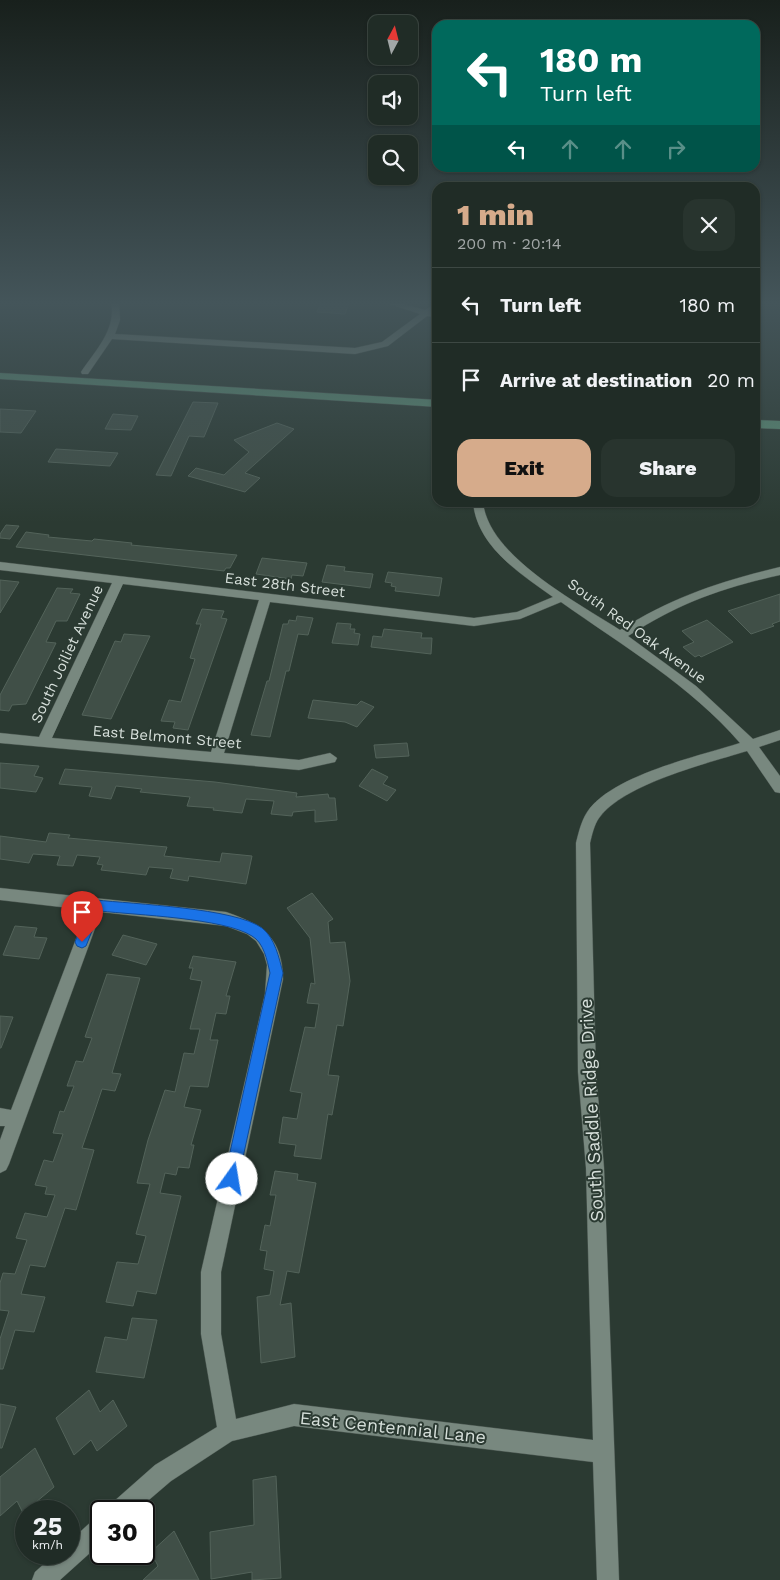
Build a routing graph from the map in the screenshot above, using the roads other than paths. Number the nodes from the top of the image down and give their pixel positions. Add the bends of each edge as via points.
1 (0, 376) edge
2 (145, 376) edge
3 (432, 394) edge
4 (432, 404) edge
5 (760, 413) edge
6 (780, 415) edge
7 (760, 424) edge
8 (780, 425) edge
9 (478, 507) edge
10 (0, 566) edge
11 (780, 571) edge
12 (119, 580) junction
13 (562, 597) junction
14 (265, 598) junction
15 (619, 636) junction
16 (780, 735) edge
17 (0, 738) edge
18 (43, 742) junction
19 (750, 746) junction
20 (215, 758) junction
21 (330, 758) dead end
22 (780, 788) edge
23 (0, 894) edge
24 (96, 905) junction
25 (8, 1118) edge
26 (0, 1164) edge
27 (228, 1432) junction
28 (603, 1452) junction
29 (132, 1500) edge
30 (90, 1538) edge
31 (43, 1580) edge
32 (608, 1580) edge

1 - 4 main road
2 - 3 main road
5 - 6 main road
7 - 8 main road
9 - 13 street, South Red Oak Avenue via 489,534 506,555
10 - 12 street, East 28th Street
11 - 15 street via 743,579 683,600
12 - 14 street, East 28th Street
12 - 18 street, South Joiliet Avenue
13 - 14 street, East 28th Street via 522,616 474,622
13 - 15 street, South Red Oak Avenue
14 - 20 street
15 - 19 street, South Red Oak Avenue via 691,688
16 - 19 street, South Saddle Ridge Drive
17 - 18 street, East Belmont Street
18 - 20 street, East Belmont Street
19 - 22 street, South Red Oak Avenue
19 - 28 street, South Saddle Ridge Drive via 665,773 624,791 598,809 586,830 583,843 587,1072 594,1168
20 - 21 street, East Belmont Street via 299,765
23 - 24 street
24 - 25 street
24 - 27 street via 226,919 257,932 272,955 276,973 273,994 211,1272 211,1334
25 - 26 street
27 - 28 street, East Centennial Lane via 294,1414
27 - 29 street, East Centennial Lane via 163,1473
28 - 32 street, South Saddle Ridge Drive
30 - 31 street

